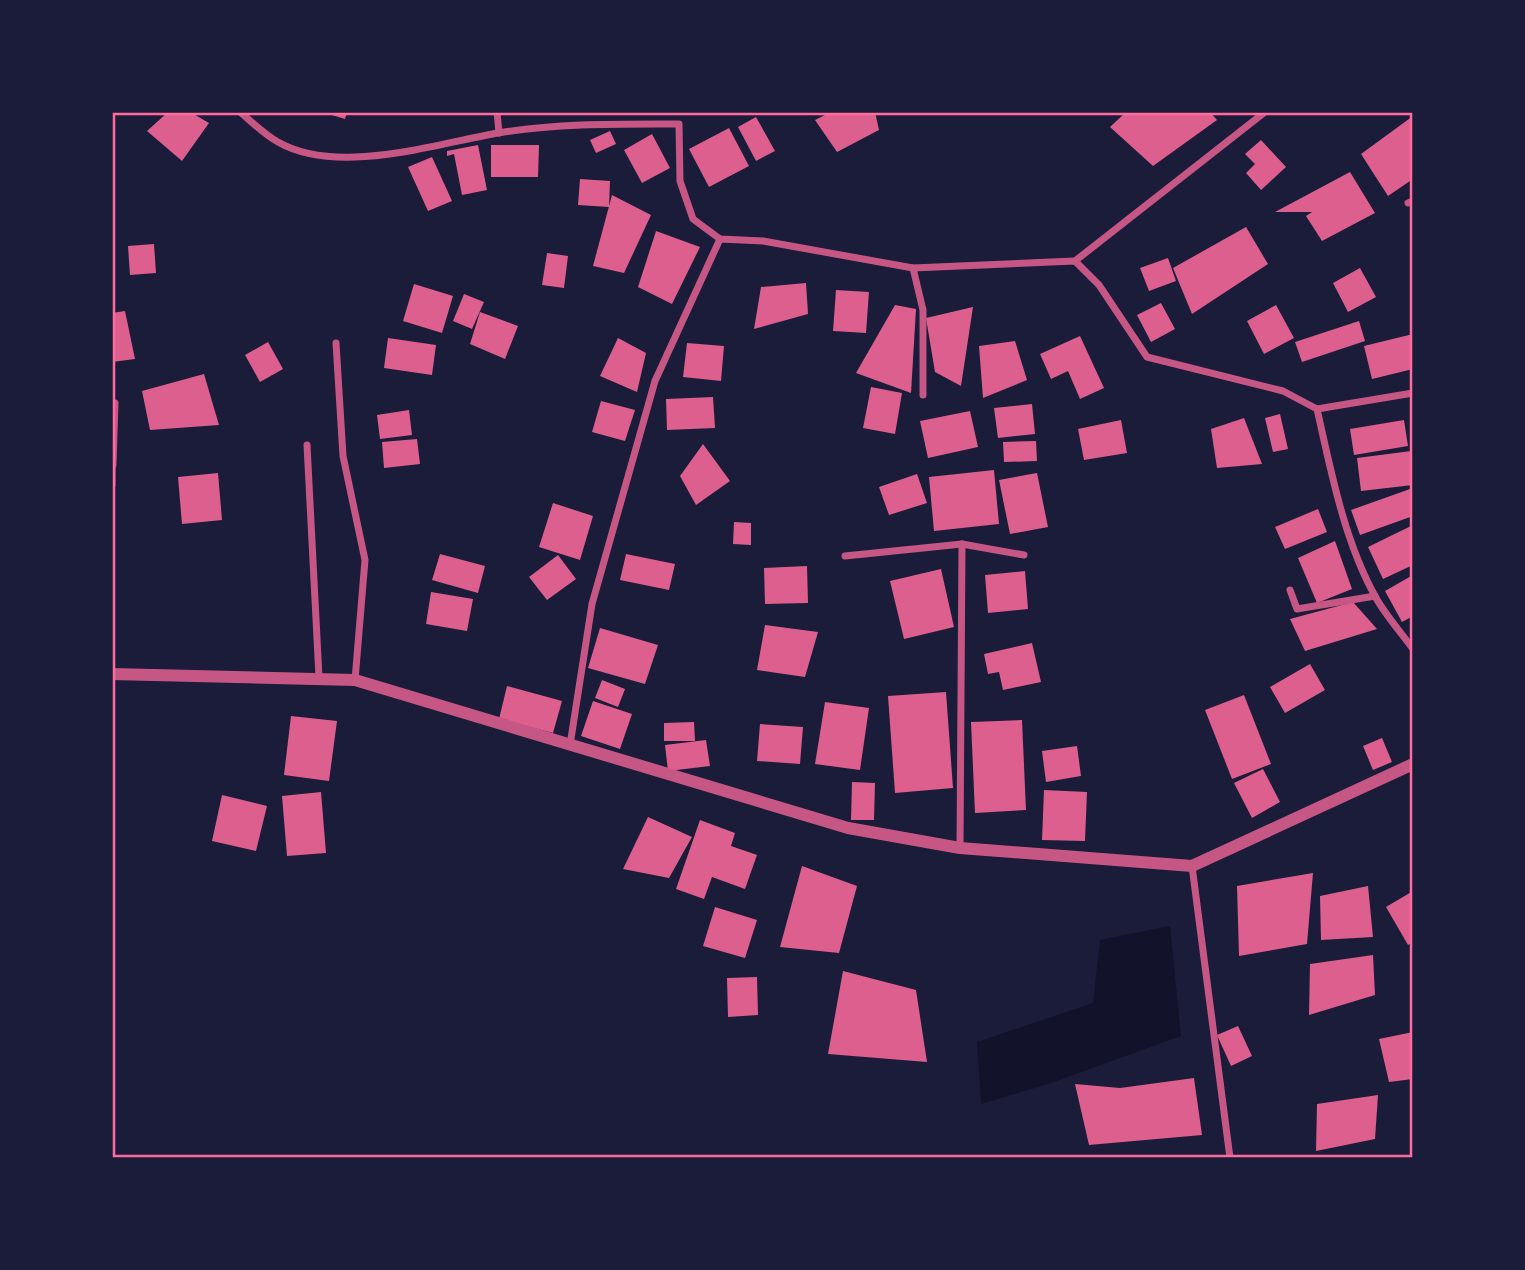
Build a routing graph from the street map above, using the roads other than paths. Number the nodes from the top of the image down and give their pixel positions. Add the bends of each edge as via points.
1 (240, 112) edge
2 (497, 112) edge
3 (1265, 112) edge
4 (499, 133) junction
5 (720, 239) junction
6 (1075, 261) junction
7 (913, 268) junction
8 (336, 343) dead end
9 (1413, 393) edge
10 (923, 395) dead end
11 (115, 403) dead end
12 (1317, 409) junction
13 (307, 445) dead end
14 (113, 465) edge
15 (112, 485) edge
16 (961, 544) junction
17 (1024, 555) dead end
18 (845, 556) dead end
19 (1290, 590) dead end
20 (1375, 596) junction
21 (1413, 649) edge
22 (112, 674) edge
23 (318, 677) junction
24 (355, 680) junction
25 (570, 746) junction
26 (1413, 764) edge
27 (961, 848) junction
28 (1192, 866) junction
29 (1230, 1158) edge

1 - 4 street via 278,142 310,154 404,154
2 - 4 street
3 - 6 street
4 - 5 street via 586,124 679,124 680,181 693,219
5 - 7 street via 763,241
5 - 25 street via 655,381 592,604
6 - 7 street
6 - 12 street via 1099,285 1147,356 1283,391
7 - 10 street via 923,310
8 - 24 street via 343,456 365,560
9 - 12 street
11 - 14 street
12 - 20 street via 1339,507
13 - 23 street
14 - 15 street
16 - 17 street
16 - 18 street
16 - 27 street
19 - 20 street via 1297,609
20 - 21 street
22 - 23 street
23 - 24 street
24 - 25 street
25 - 27 street via 848,828
26 - 28 street
27 - 28 street
28 - 29 street

